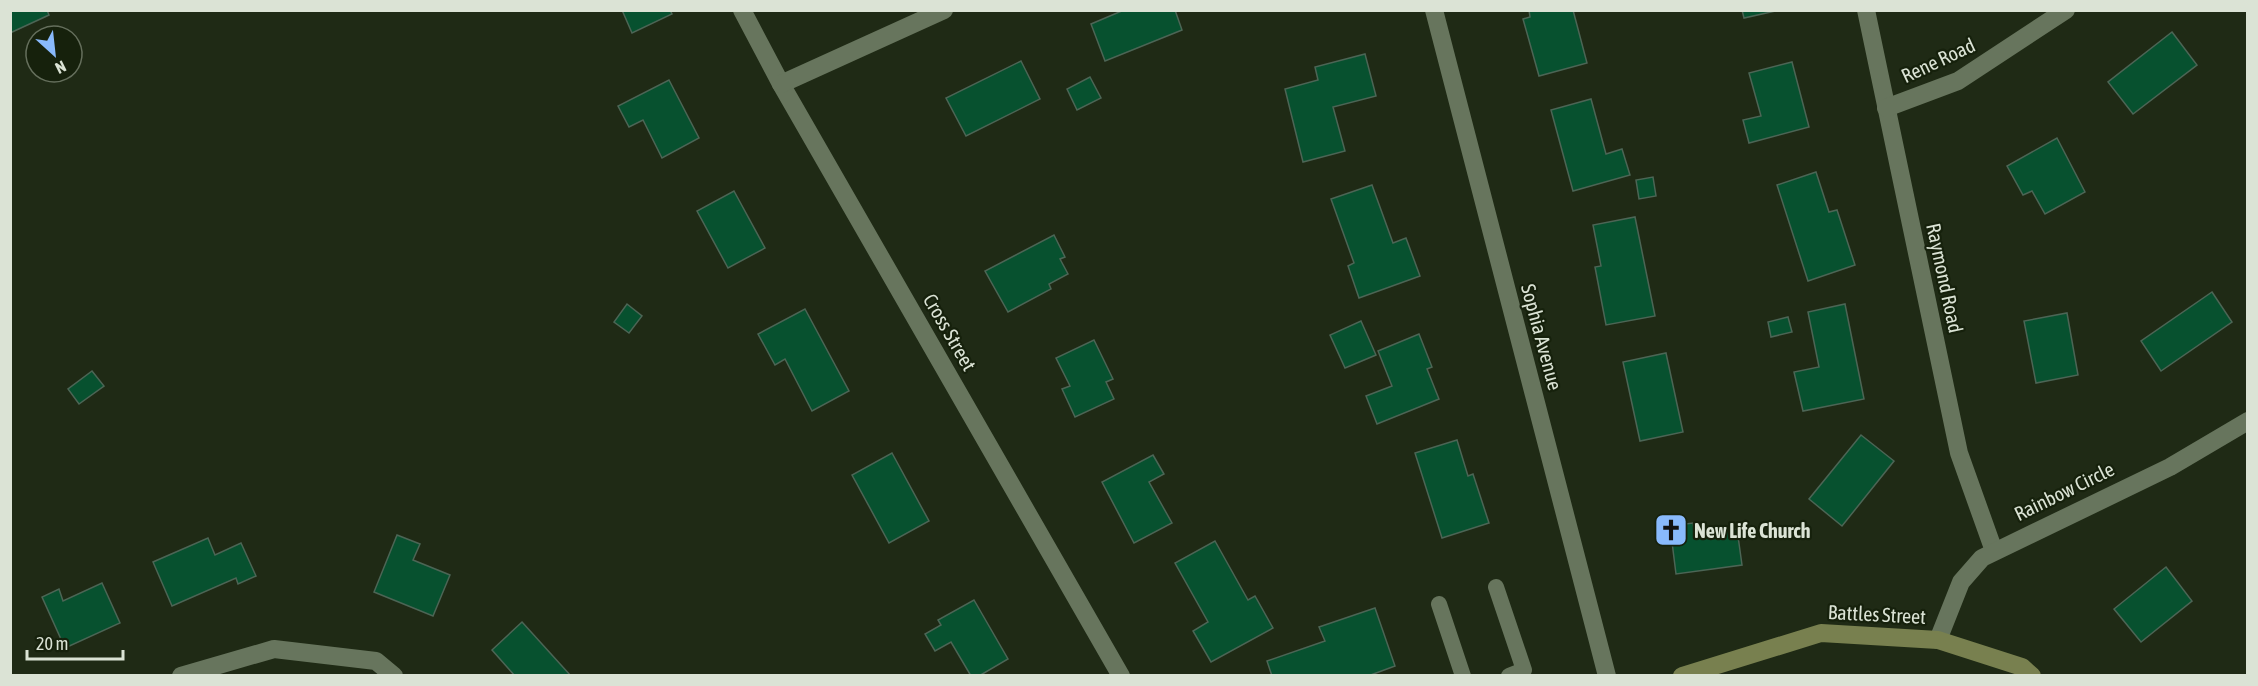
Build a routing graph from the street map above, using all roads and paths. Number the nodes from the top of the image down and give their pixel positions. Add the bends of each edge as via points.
1 (742, 10) edge
2 (944, 10) edge
3 (1434, 10) edge
4 (1866, 10) edge
5 (2066, 10) edge
6 (781, 84) junction
7 (1886, 108) junction
8 (2247, 421) edge
9 (1994, 552) junction
10 (1496, 587) dead end
11 (1439, 604) dead end
12 (1938, 640) junction
13 (181, 675) edge
14 (394, 675) edge
15 (1121, 675) edge
16 (1463, 675) edge
17 (1509, 675) edge
18 (1607, 675) edge
19 (1682, 675) edge
20 (2032, 675) edge

1 - 6 street, Cross Street
2 - 6 street
3 - 18 street, Sophia Avenue
4 - 7 street, Raymond Road
5 - 7 street, Rene Road via 1958,81
6 - 15 street, Cross Street
7 - 9 street, Raymond Road via 1959,453
8 - 9 street, Rainbow Circle via 2170,467
9 - 12 street, Rainbow Circle via 1982,558 1962,582
10 - 17 lane via 1524,670
11 - 16 lane
12 - 19 street, Battles Street via 1821,633
12 - 20 street, Battles Street via 2022,667
13 - 14 street via 274,649 376,661

